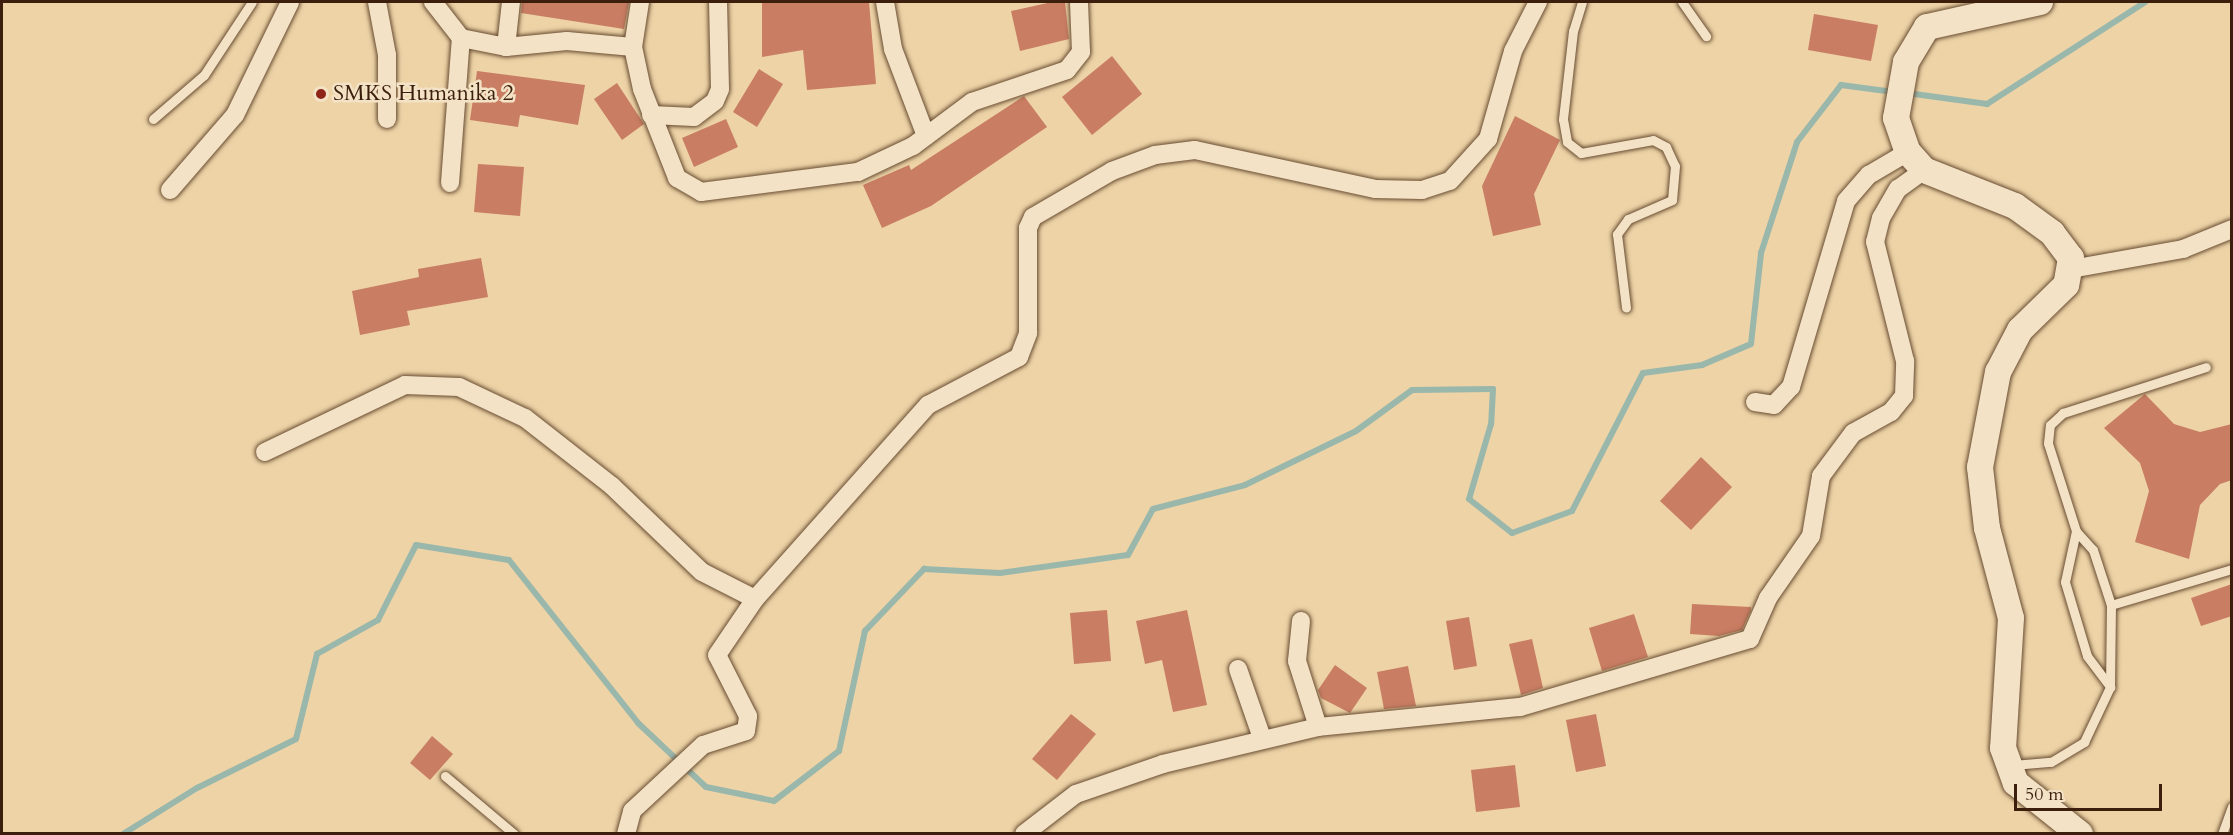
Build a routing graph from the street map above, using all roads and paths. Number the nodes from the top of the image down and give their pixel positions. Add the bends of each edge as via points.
1 (252, 2) edge
2 (290, 2) edge
3 (377, 2) edge
4 (433, 2) edge
5 (511, 2) edge
6 (640, 2) edge
7 (718, 2) edge
8 (885, 2) edge
9 (1079, 2) edge
10 (1538, 2) edge
11 (1582, 2) edge
12 (1682, 2) edge
13 (2040, 2) edge
14 (1706, 36) dead end
15 (461, 38) junction
16 (506, 47) junction
17 (633, 47) junction
18 (651, 115) junction
19 (153, 119) dead end
20 (387, 119) dead end
21 (927, 136) junction
22 (1916, 161) junction
23 (450, 183) dead end
24 (170, 190) dead end
25 (2232, 229) edge
26 (2071, 269) junction
27 (1626, 307) dead end
28 (2206, 367) dead end
29 (1755, 402) dead end
30 (265, 452) dead end
31 (2076, 531) junction
32 (2232, 569) edge
33 (755, 599) junction
34 (2111, 604) junction
35 (1301, 621) dead end
36 (1238, 669) dead end
37 (2110, 687) junction
38 (1318, 727) junction
39 (1262, 738) junction
40 (2008, 764) junction
41 (445, 776) dead end
42 (2232, 807) edge
43 (514, 834) edge
44 (626, 834) edge
45 (1024, 834) edge
46 (2080, 834) edge
47 (2222, 834) edge

1 - 19 lane via 204,75
2 - 24 street via 235,116
3 - 20 street via 387,55
4 - 15 street
5 - 16 street
6 - 17 street
7 - 18 street via 720,89 715,101 694,117
8 - 21 street via 893,49
9 - 21 street via 1081,52 1076,64 972,102
10 - 33 street via 1513,51 1488,139 1450,181 1422,190 1374,189 1195,150 1155,155 1112,171 1033,217 1028,228 1028,333 1019,357 928,405
11 - 27 lane via 1573,31 1563,119 1567,141 1581,153 1629,141 1659,141 1672,155 1677,178 1667,204 1618,229 1614,246
12 - 14 lane
13 - 22 main road via 1933,23 1917,39 1906,62 1896,113
15 - 16 street
15 - 23 street
16 - 17 street via 567,41
17 - 18 street
18 - 21 street via 677,178 701,192 850,174
22 - 26 main road via 2014,206 2061,242
22 - 29 street via 1869,175 1846,201 1791,387 1774,405
22 - 38 street via 1881,218 1875,242 1905,361 1904,396 1892,412 1853,433 1821,476 1811,536 1768,598 1752,638 1520,707
25 - 26 street via 2183,249
26 - 40 main road via 2066,285 2027,321 2009,349 1993,386 1982,442 1984,510 2011,618 2001,721
28 - 31 lane via 2063,413 2052,421 2048,443
30 - 33 street via 405,385 459,387 525,418 612,486 702,572
31 - 34 lane via 2093,550
31 - 37 lane via 2065,582 2088,656
32 - 34 lane
33 - 44 street via 717,655 748,726 744,733 703,745 670,774 632,811
34 - 37 lane
35 - 38 street via 1297,661
36 - 39 street
37 - 40 lane via 2084,742 2051,762
38 - 39 street
39 - 45 street via 1090,788
40 - 46 main road via 2020,787
41 - 43 lane
42 - 47 lane

